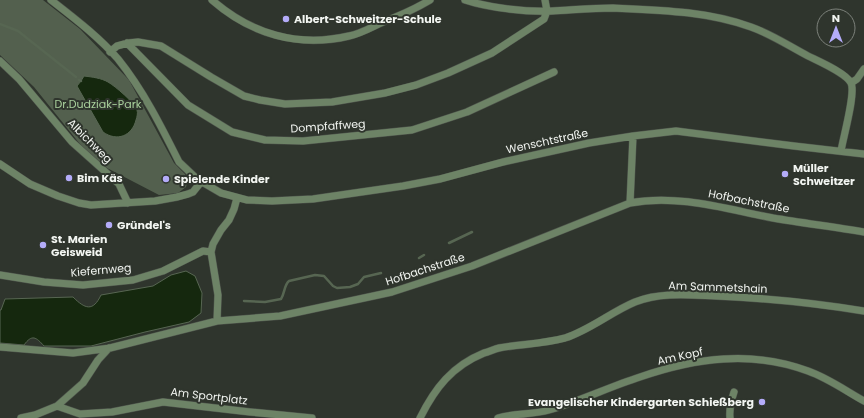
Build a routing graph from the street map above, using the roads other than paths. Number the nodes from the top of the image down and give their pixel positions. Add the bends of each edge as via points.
1 (51, 0) edge
2 (212, 0) edge
3 (430, 0) edge
4 (465, 0) edge
5 (545, 0) edge
6 (546, 11) junction
7 (127, 43) junction
8 (110, 52) junction
9 (0, 61) edge
10 (864, 70) edge
11 (554, 72) dead end
12 (851, 83) junction
13 (633, 136) junction
14 (840, 151) junction
15 (864, 154) edge
16 (0, 164) edge
17 (201, 182) junction
18 (237, 198) junction
19 (128, 203) junction
20 (630, 203) junction
21 (864, 232) edge
22 (211, 252) junction
23 (0, 275) edge
24 (864, 311) edge
25 (217, 321) junction
26 (0, 348) edge
27 (110, 348) junction
28 (734, 392) dead end
29 (864, 401) edge
30 (57, 406) junction
31 (21, 418) edge
32 (312, 418) edge
33 (420, 418) edge
34 (498, 418) edge
35 (730, 418) edge

1 - 8 street, Wenschtstraße via 83,25
2 - 3 street via 223,10 262,32 315,41 349,36 414,10
4 - 6 street via 518,10
5 - 6 street
6 - 7 street via 544,19 492,53 448,73 385,93 332,102 285,104 244,96 161,46
6 - 12 street via 613,8 686,12 719,18 777,39 845,76
7 - 8 street via 117,46
7 - 11 street, Dompfaffweg via 188,105 232,132 265,140 356,137 412,130 467,112
8 - 17 street, Wenschtstraße via 148,103 179,162
9 - 19 street, Albichweg via 19,79 72,142 119,184
10 - 12 street
12 - 14 street via 853,93
13 - 14 street, Wenschtstraße via 676,131
13 - 18 street, Wenschtstraße via 589,143 403,186 313,199 272,201
13 - 20 street
14 - 15 street, Wenschtstraße
16 - 19 street via 30,184 79,203
17 - 18 street, Wenschtstraße
17 - 19 street via 188,194 155,201
18 - 22 street via 229,220 213,244
20 - 21 street, Hofbachstraße via 662,199 690,201 774,218
20 - 25 street, Hofbachstraße via 507,253 392,292 280,316
22 - 23 street, Kiefernweg via 203,251 163,271 133,280 83,285
22 - 25 street via 218,295
24 - 33 street, Am Sammetshain via 744,297 660,296 635,302 566,338 497,348 475,357 456,369 438,388
25 - 27 street, Hofbachstraße
26 - 27 street, Hofbachstraße via 73,353
27 - 30 street via 82,383
28 - 35 street
29 - 34 street, Am Kopf via 795,366 762,359 734,358 669,369 548,410
30 - 31 street via 35,416
30 - 32 street, Am Sportplatz via 80,414 112,412 163,402

